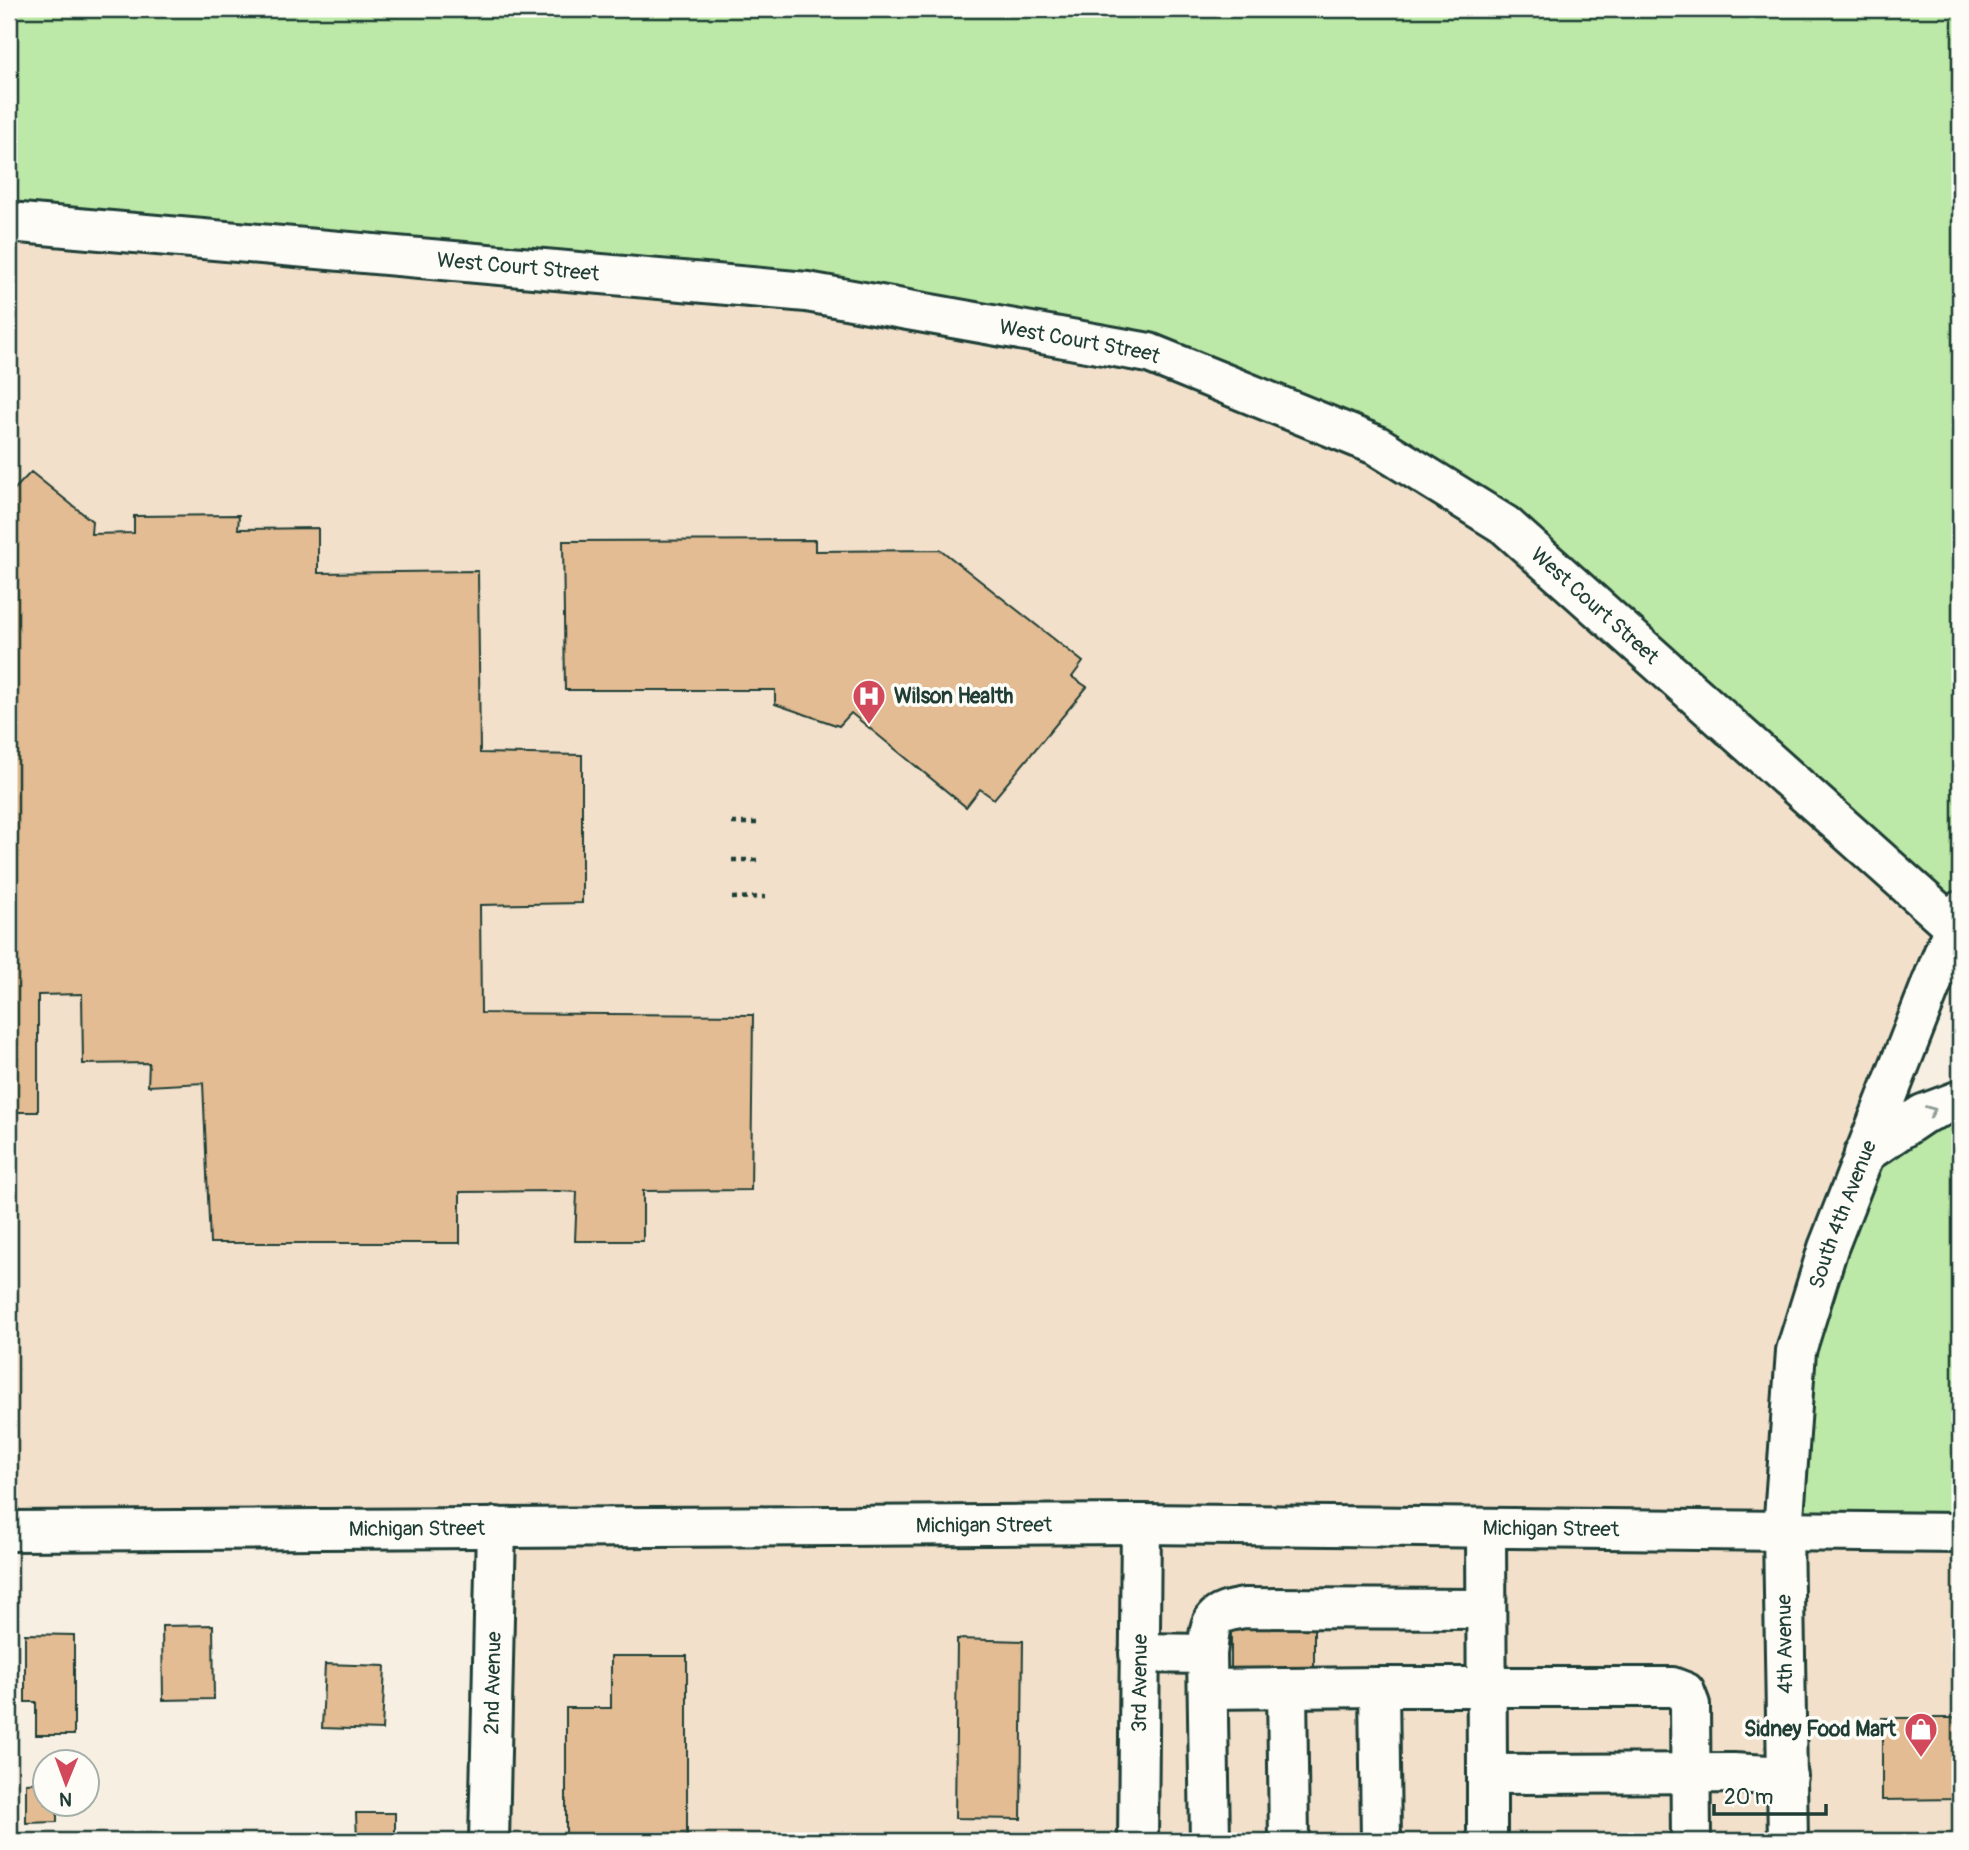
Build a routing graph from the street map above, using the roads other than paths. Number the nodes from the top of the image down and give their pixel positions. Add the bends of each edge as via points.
1 (9, 222) edge
2 (1958, 923) edge
3 (1960, 1100) edge
4 (1864, 1154) junction
5 (1141, 1524) junction
6 (496, 1527) junction
7 (1486, 1528) junction
8 (9, 1531) edge
9 (1783, 1531) junction
10 (1960, 1533) edge
11 (1486, 1609) junction
12 (1139, 1653) junction
13 (1207, 1672) junction
14 (1486, 1686) junction
15 (1379, 1687) junction
16 (1287, 1688) junction
17 (1691, 1773) junction
18 (1487, 1774) junction
19 (1788, 1776) junction
20 (489, 1841) edge
21 (1138, 1841) edge
22 (1210, 1841) edge
23 (1289, 1841) edge
24 (1381, 1841) edge
25 (1487, 1841) edge
26 (1691, 1841) edge
27 (1788, 1841) edge

1 - 2 street, West Court Street via 807,292 1149,354 1376,445 1505,525
2 - 4 street, South 4th Avenue
4 -> 3 street via 1923,1114
4 - 9 street, South 4th Avenue via 1796,1351
5 - 6 street, Michigan Street
5 - 7 street, Michigan Street
5 - 12 street, 3rd Avenue
6 - 8 street, Michigan Street
6 - 20 street, 2nd Avenue
7 - 9 street, Michigan Street
7 - 11 street
9 - 10 street, Michigan Street
9 - 19 street, 4th Avenue
11 - 13 street via 1244,1608 1222,1612 1211,1623
11 - 14 street
12 - 13 street
12 - 21 street, 3rd Avenue
13 - 16 street
13 - 22 street
14 - 15 street
14 - 17 street via 1672,1687 1685,1692 1690,1704
14 - 18 street
15 - 16 street
15 - 24 street
16 - 23 street
17 - 18 street
17 - 19 street
17 - 26 street
18 - 25 street
19 - 27 street, 4th Avenue

